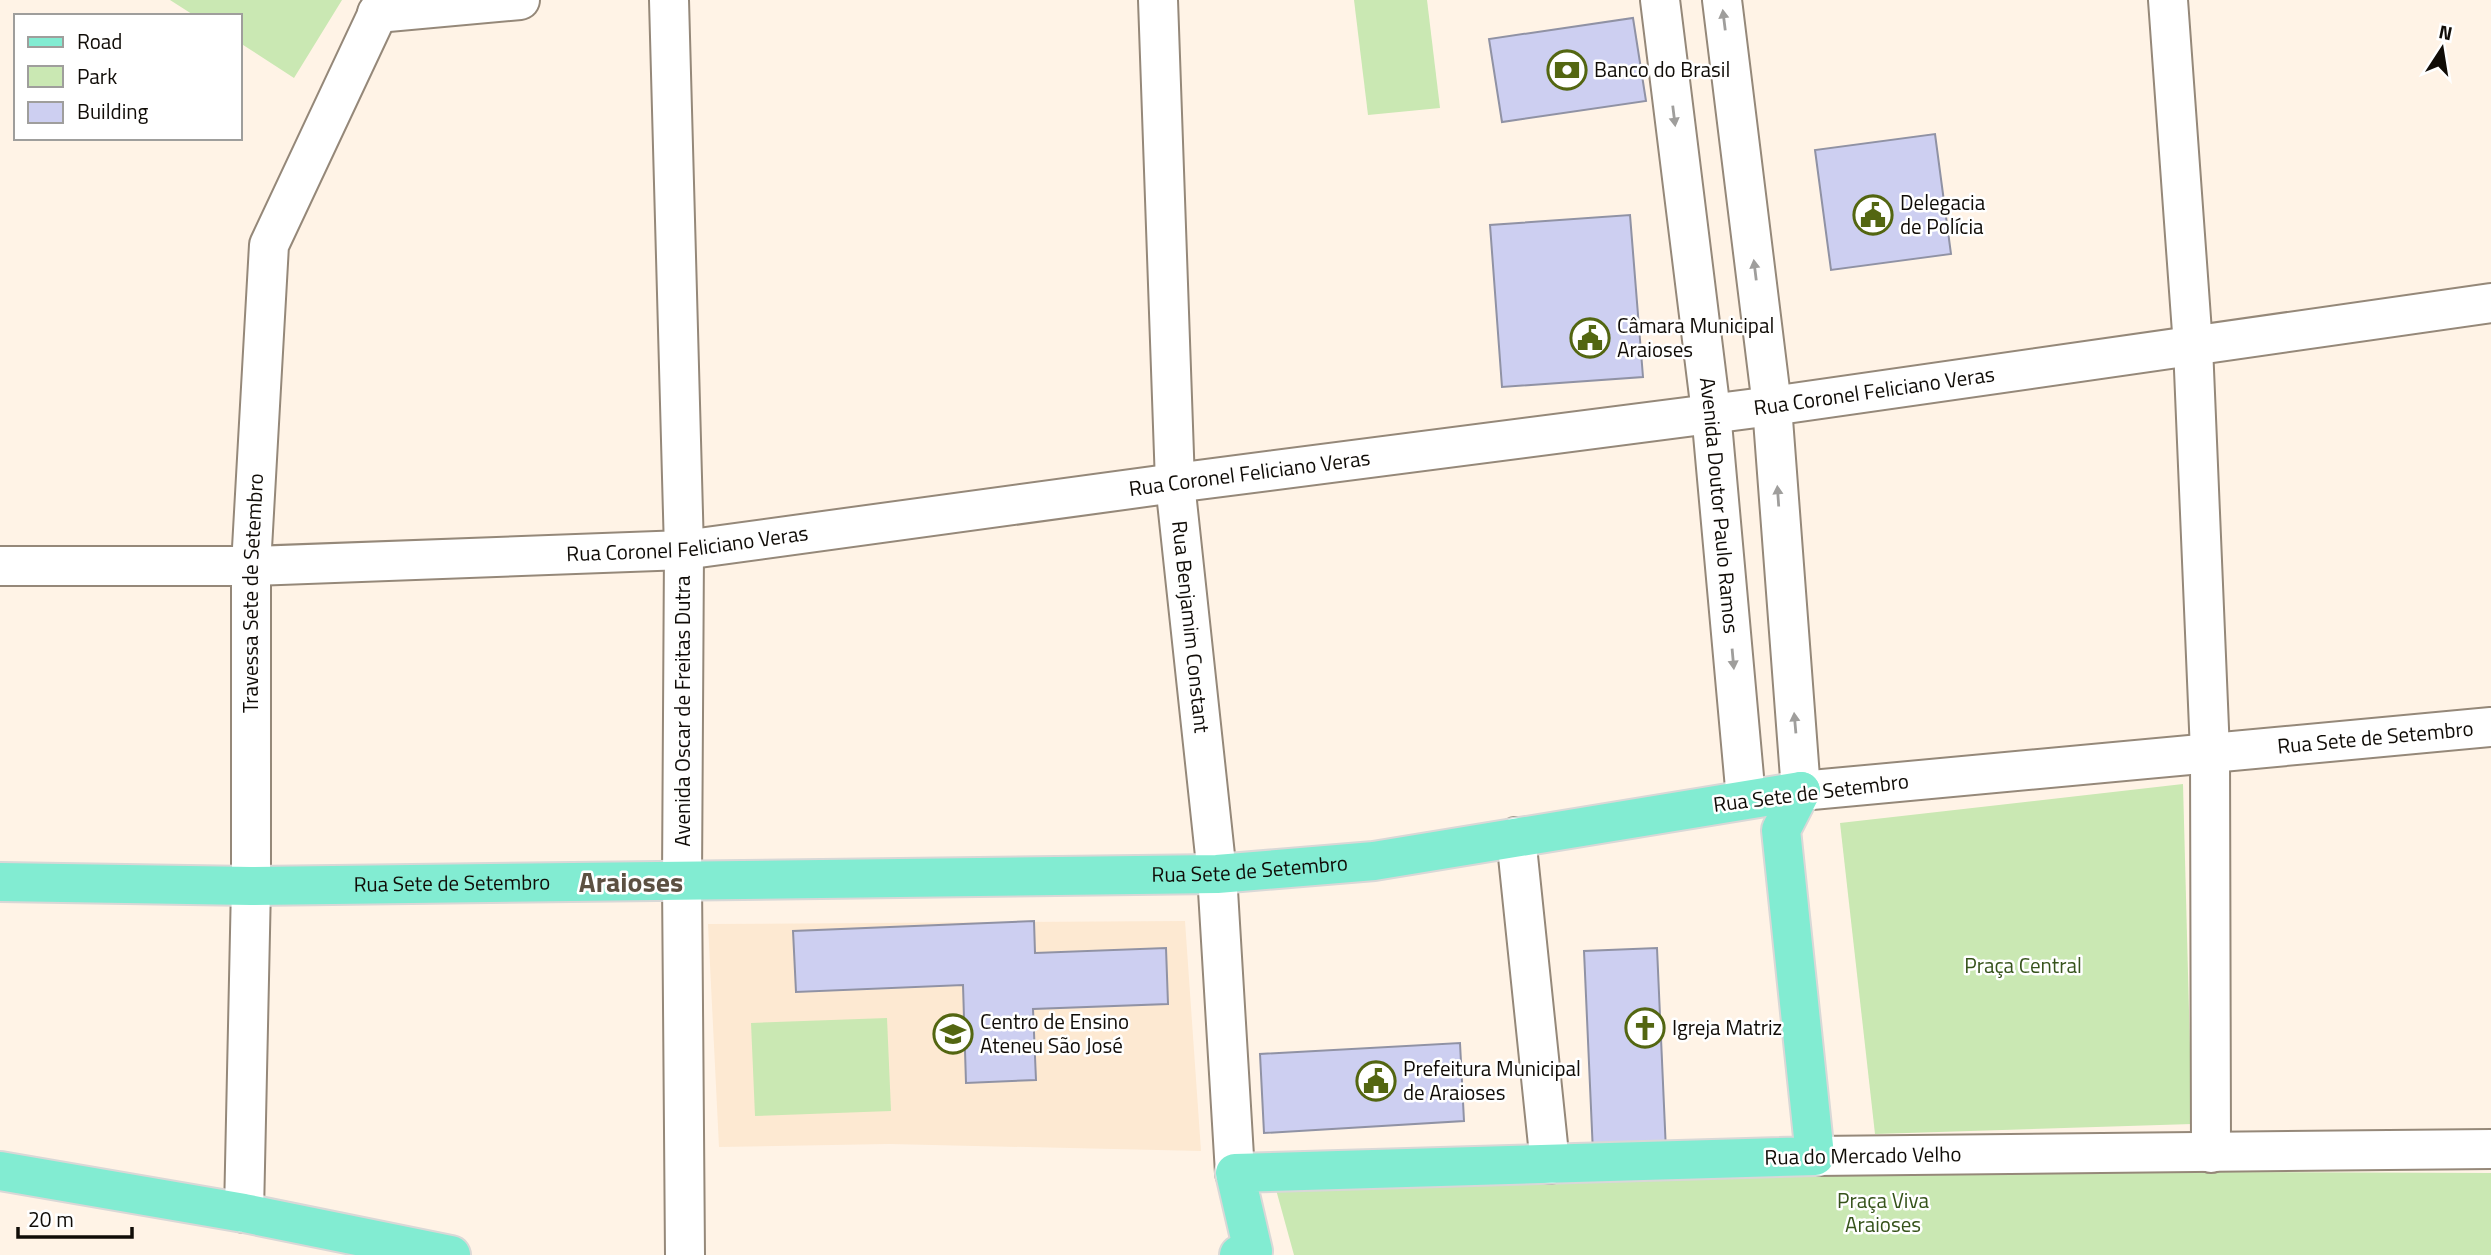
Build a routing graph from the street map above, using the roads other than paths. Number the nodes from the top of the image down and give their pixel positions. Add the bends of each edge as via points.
1 (520, 0) edge
2 (669, 0) edge
3 (1158, 0) edge
4 (1660, 0) edge
5 (1722, 0) edge
6 (2168, 0) edge
7 (381, 6) edge
8 (2491, 303) edge
9 (2193, 346) junction
10 (1772, 406) junction
11 (1711, 412) junction
12 (1175, 483) junction
13 (684, 550) junction
14 (0, 566) edge
15 (251, 566) junction
16 (2491, 727) edge
17 (2210, 752) junction
18 (1801, 791) junction
19 (1746, 799) junction
20 (1781, 830) junction
21 (1516, 837) junction
22 (1217, 874) junction
23 (682, 881) junction
24 (0, 882) edge
25 (251, 886) junction
26 (2491, 1149) edge
27 (2211, 1153) junction
28 (1815, 1156) junction
29 (1550, 1164) junction
30 (0, 1171) edge
31 (1235, 1173) junction
32 (244, 1213) junction
33 (1249, 1254) edge
34 (451, 1255) edge
35 (685, 1255) edge

1 - 7 street
2 - 13 street, Avenida Oscar de Freitas Dutra
3 - 12 street, Rua Benjamim Constant
4 -> 11 street, Avenida Doutor Paulo Ramos
10 -> 5 street
6 - 9 street
7 - 15 street, Travessa Sete de Setembro via 269,245
8 - 9 street, Rua Coronel Feliciano Veras
9 - 10 street, Rua Coronel Feliciano Veras
9 - 17 street
10 - 11 street, Rua Coronel Feliciano Veras
18 -> 10 street
11 - 12 street, Rua Coronel Feliciano Veras
11 -> 19 street, Avenida Doutor Paulo Ramos
12 - 13 street, Rua Coronel Feliciano Veras
12 - 22 street, Rua Benjamim Constant
13 - 15 street, Rua Coronel Feliciano Veras
13 - 23 street, Avenida Oscar de Freitas Dutra
14 - 15 street, Rua Coronel Feliciano Veras
15 - 25 street, Travessa Sete de Setembro
16 - 17 street, Rua Sete de Setembro
17 - 18 street, Rua Sete de Setembro
17 - 27 street
18 - 19 main road, Rua Sete de Setembro
18 - 20 main road
19 - 20 main road
19 - 21 main road, Rua Sete de Setembro
20 - 28 main road
21 - 22 main road, Rua Sete de Setembro via 1374,861
21 - 29 street
22 - 23 main road, Rua Sete de Setembro
22 - 31 street, Rua Benjamim Constant
23 - 25 main road, Rua Sete de Setembro
23 - 35 street, Avenida Oscar de Freitas Dutra
24 - 25 main road, Rua Sete de Setembro
25 - 32 street, Travessa Sete de Setembro
26 - 27 street, Rua do Mercado Velho
27 - 28 street, Rua do Mercado Velho
28 - 29 main road, Rua do Mercado Velho
29 - 31 main road, Rua do Mercado Velho
30 - 32 main road
31 - 33 main road, Rua Benjamim Constant
32 - 34 main road

